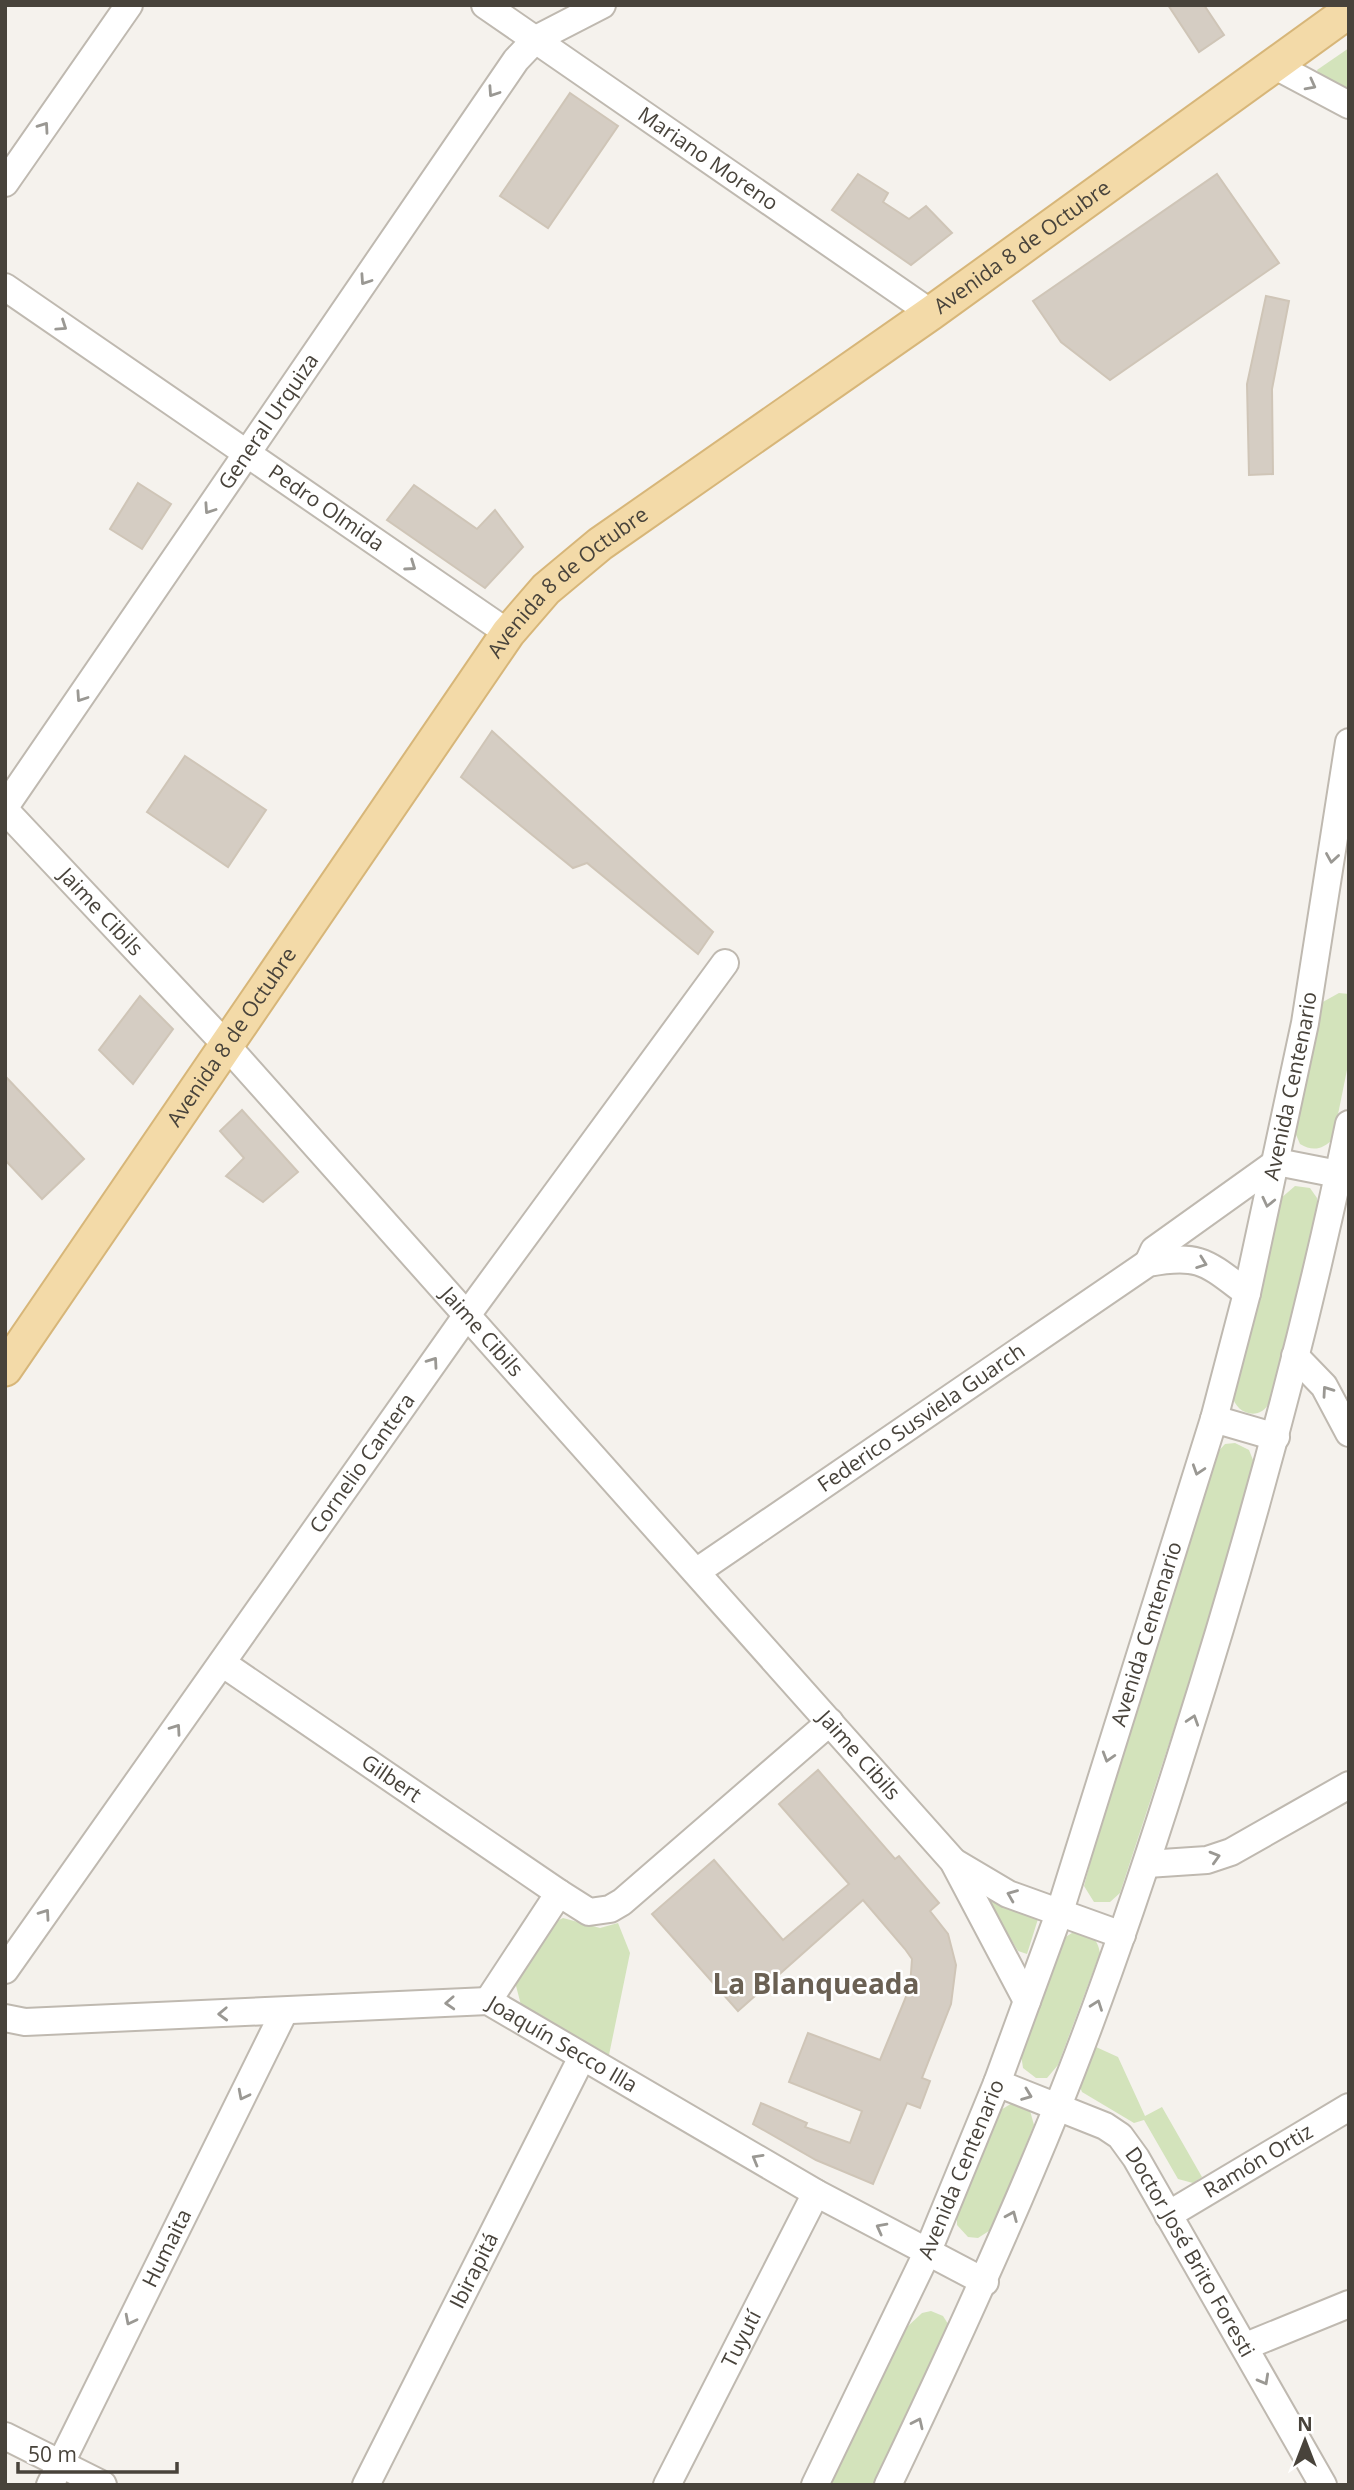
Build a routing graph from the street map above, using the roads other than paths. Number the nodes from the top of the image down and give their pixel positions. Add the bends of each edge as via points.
1 (129, 5) edge
2 (485, 5) edge
3 (602, 5) edge
4 (1349, 10) edge
5 (536, 39) junction
6 (1272, 64) junction
7 (1349, 105) edge
8 (5, 183) edge
9 (5, 287) edge
10 (931, 313) junction
11 (248, 453) junction
12 (508, 633) junction
13 (1349, 742) edge
14 (5, 808) edge
15 (1337, 907) edge
16 (724, 963) dead end
17 (227, 1046) junction
18 (1349, 1124) edge
19 (1277, 1162) junction
20 (1338, 1174) junction
21 (1148, 1263) junction
22 (1247, 1293) junction
23 (467, 1315) junction
24 (1295, 1356) junction
25 (5, 1369) edge
26 (1214, 1419) junction
27 (1349, 1433) edge
28 (1276, 1437) junction
29 (696, 1572) junction
30 (222, 1663) junction
31 (830, 1722) junction
32 (1349, 1785) edge
33 (953, 1861) junction
34 (1147, 1864) junction
35 (559, 1893) junction
36 (1060, 1911) junction
37 (1122, 1935) junction
38 (5, 1970) edge
39 (488, 2001) junction
40 (1027, 2001) junction
41 (284, 2012) junction
42 (5, 2018) edge
43 (582, 2057) junction
44 (997, 2083) junction
45 (1058, 2107) junction
46 (1349, 2107) edge
47 (816, 2193) junction
48 (1168, 2215) junction
49 (927, 2253) junction
50 (985, 2282) junction
51 (1349, 2304) edge
52 (1246, 2346) junction
53 (5, 2436) edge
54 (54, 2474) edge
55 (103, 2485) edge
56 (366, 2485) edge
57 (667, 2485) edge
58 (815, 2485) edge
59 (888, 2485) edge
60 (1323, 2485) edge

8 -> 1 street
2 - 5 street, Mariano Moreno
3 - 5 street
4 - 6 main road, Avenida 8 de Octubre
5 - 10 street, Mariano Moreno
5 -> 11 street, General Urquiza via 516,60
6 -> 7 street
6 - 10 main road, Avenida 8 de Octubre
9 -> 11 street, Pedro Olmida
10 - 12 main road, Avenida 8 de Octubre via 600,544 546,589
11 -> 12 street, Pedro Olmida
11 -> 14 street, General Urquiza
12 - 17 main road, Avenida 8 de Octubre
13 -> 15 street, Avenida Centenario
14 - 17 street, Jaime Cibils
15 - 19 street, Avenida Centenario
16 - 23 street, Cornelio Cantera
17 - 23 street, Jaime Cibils
17 - 25 main road, Avenida 8 de Octubre
18 - 20 street
19 - 20 street
19 - 21 street, Federico Susviela Guarch via 1154,1250
19 -> 22 street, Avenida Centenario
20 - 24 street
21 -> 22 street, Federico Susviela Guarch via 1184,1258 1206,1262
21 - 29 street, Federico Susviela Guarch
22 - 26 street, Avenida Centenario
23 - 29 street, Jaime Cibils
30 -> 23 street, Cornelio Cantera
27 -> 24 street via 1324,1387
24 - 28 street
26 - 28 street
26 -> 36 street, Avenida Centenario
34 -> 28 street
29 - 31 street, Jaime Cibils
30 - 35 street, Gilbert
38 -> 30 street, Cornelio Cantera
31 - 33 street, Jaime Cibils
31 - 35 street via 622,1902 589,1912
34 -> 32 street via 1207,1860 1231,1852
36 -> 33 street, Jaime Cibils via 1008,1894
33 - 40 street, Jaime Cibils
34 - 37 street
35 - 39 street
36 - 37 street, Jaime Cibils
36 - 40 street, Avenida Centenario
45 -> 37 street
39 -> 41 street, Joaquín Secco Illa
39 - 43 street, Joaquín Secco Illa
40 - 44 street, Avenida Centenario
41 -> 42 street, Joaquín Secco Illa via 25,2022
41 -> 54 street, Humaita
47 -> 43 street, Joaquín Secco Illa
43 - 56 street, Ibirapitá
44 -> 45 street, Doctor José Brito Foresti
44 - 49 street, Avenida Centenario
45 - 48 street, Doctor José Brito Foresti via 1120,2136
50 -> 45 street
46 - 48 street, Ramón Ortiz
49 -> 47 street, Joaquín Secco Illa
47 - 57 street, Tuyutí
48 - 52 street, Doctor José Brito Foresti
49 - 50 street, Joaquín Secco Illa
49 - 58 street, Avenida Centenario
59 -> 50 street
51 - 52 street
52 -> 60 street, Doctor José Brito Foresti
53 - 54 street
54 - 55 street

